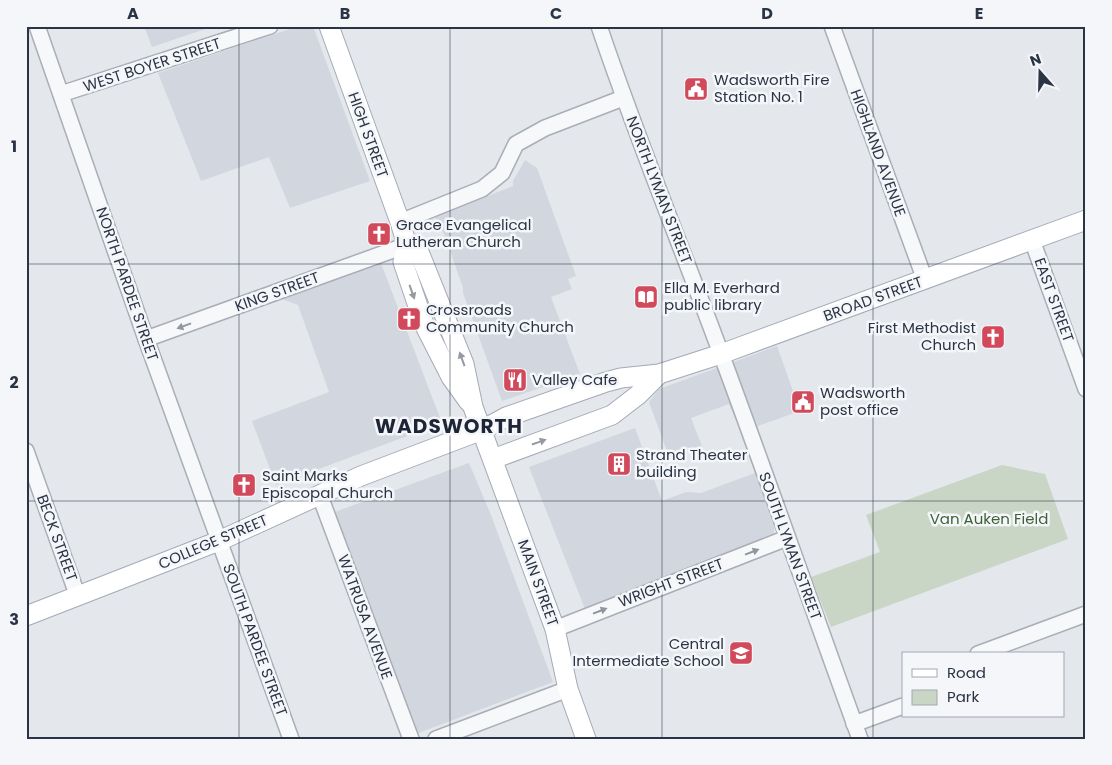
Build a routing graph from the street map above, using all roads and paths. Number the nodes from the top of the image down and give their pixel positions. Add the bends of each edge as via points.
1 (37, 26) edge
2 (270, 26) edge
3 (329, 26) edge
4 (599, 26) edge
5 (832, 26) edge
6 (61, 94) junction
7 (624, 98) junction
8 (1086, 220) edge
9 (400, 222) junction
10 (1032, 240) junction
11 (407, 244) junction
12 (925, 280) junction
13 (146, 339) junction
14 (721, 354) junction
15 (659, 374) junction
16 (618, 379) junction
17 (1086, 389) edge
18 (629, 402) junction
19 (482, 430) junction
20 (26, 450) edge
21 (493, 459) junction
22 (320, 496) junction
23 (787, 538) junction
24 (219, 541) junction
25 (78, 597) junction
26 (1086, 614) edge
27 (26, 616) edge
28 (555, 629) junction
29 (983, 652) edge
30 (568, 689) junction
31 (902, 706) edge
32 (854, 724) junction
33 (291, 739) edge
34 (411, 739) edge
35 (436, 739) edge
36 (586, 739) edge
37 (860, 739) edge

1 - 6 street, NORTH PARDEE STREET
2 - 6 street, WEST BOYER STREET
3 - 9 main road, HIGH STREET
4 - 7 street, NORTH LYMAN STREET
5 - 12 street, HIGHLAND AVENUE
6 - 13 street, NORTH PARDEE STREET
7 - 9 street via 544,128 516,144 502,173 482,188
7 - 14 street, NORTH LYMAN STREET
8 - 10 main road, BROAD STREET
9 - 11 main road, HIGH STREET
10 - 12 main road, BROAD STREET
10 - 17 street, EAST STREET
11 -> 13 street, KING STREET
11 - 19 main road, HIGH STREET via 403,262 424,324 451,377 473,407
12 - 14 main road, BROAD STREET
13 - 24 street, NORTH PARDEE STREET
14 - 15 main road, BROAD STREET
14 - 23 street, SOUTH LYMAN STREET
15 - 16 main road, BROAD STREET
15 - 18 main road, BROAD STREET
16 - 18 main road via 629,389
16 - 19 main road, BROAD STREET via 506,417
21 -> 18 main road, BROAD STREET via 612,415
19 - 21 main road, MAIN STREET
19 - 22 main road, COLLEGE STREET via 361,476
20 - 25 street, BECK STREET
21 - 28 main road, MAIN STREET
22 - 24 main road, COLLEGE STREET
22 - 34 street, WATRUSA AVENUE
28 -> 23 street, WRIGHT STREET
23 - 32 street, SOUTH LYMAN STREET
24 - 25 main road, COLLEGE STREET
24 - 33 street, SOUTH PARDEE STREET
25 - 27 main road, COLLEGE STREET
26 - 29 street
28 - 30 main road, MAIN STREET
30 - 35 street
30 - 36 main road, MAIN STREET
31 - 32 street
32 - 37 street, SOUTH LYMAN STREET

